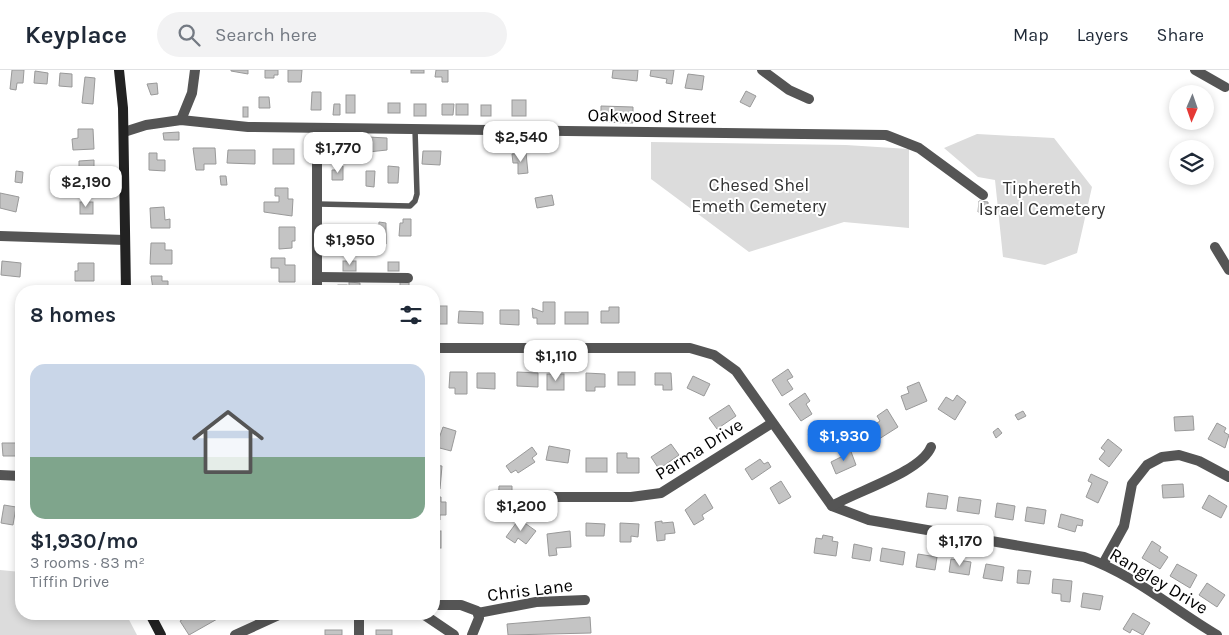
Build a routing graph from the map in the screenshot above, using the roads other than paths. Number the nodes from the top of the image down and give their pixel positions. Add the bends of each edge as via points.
1 (119, 70) edge
2 (195, 70) edge
3 (762, 70) edge
4 (1195, 70) edge
5 (1225, 87) dead end
6 (809, 99) dead end
7 (180, 120) junction
8 (317, 128) junction
9 (415, 129) junction
10 (124, 132) junction
11 (983, 195) dead end
12 (318, 204) junction
13 (0, 236) edge
14 (125, 240) junction
15 (1215, 247) dead end
16 (1229, 270) edge
17 (317, 277) junction
18 (408, 278) dead end
19 (126, 285) edge
20 (317, 285) edge
21 (440, 348) edge
22 (772, 423) junction
23 (931, 447) dead end
24 (0, 475) edge
25 (15, 476) edge
26 (1229, 477) edge
27 (550, 497) dead end
28 (832, 506) junction
29 (1103, 564) junction
30 (585, 600) dead end
31 (440, 605) edge
32 (478, 613) junction
33 (153, 620) edge
34 (268, 620) edge
35 (359, 620) edge
36 (432, 620) edge
37 (161, 635) edge
38 (235, 635) edge
39 (359, 635) edge
40 (454, 635) edge
41 (472, 635) edge
42 (1217, 635) edge

1 - 10 street
2 - 7 street via 192,93
3 - 6 street via 789,90
4 - 5 street
7 - 8 street, Oakwood Street via 212,125
7 - 10 street, Oakwood Street
8 - 9 street, Oakwood Street
8 - 12 street
9 - 11 street, Oakwood Street via 886,135 919,148
9 - 12 lane via 417,194 413,204
10 - 14 street
12 - 17 street
13 - 14 street
14 - 19 street
15 - 16 street
17 - 18 street
17 - 20 street
21 - 22 street via 702,350 736,371
22 - 27 street, Parma Drive via 662,493 632,497
22 - 28 street
23 - 28 street via 923,460 912,468
24 - 25 street
26 - 29 street via 1199,461 1179,455 1162,457 1147,465 1132,484 1124,526
28 - 29 street, Rangley Drive via 868,520 1035,547
29 - 42 street, Rangley Drive
30 - 32 street, Chris Lane via 536,602
31 - 32 street via 461,604
32 - 41 street
33 - 37 street
34 - 38 street
35 - 39 street
36 - 40 street

